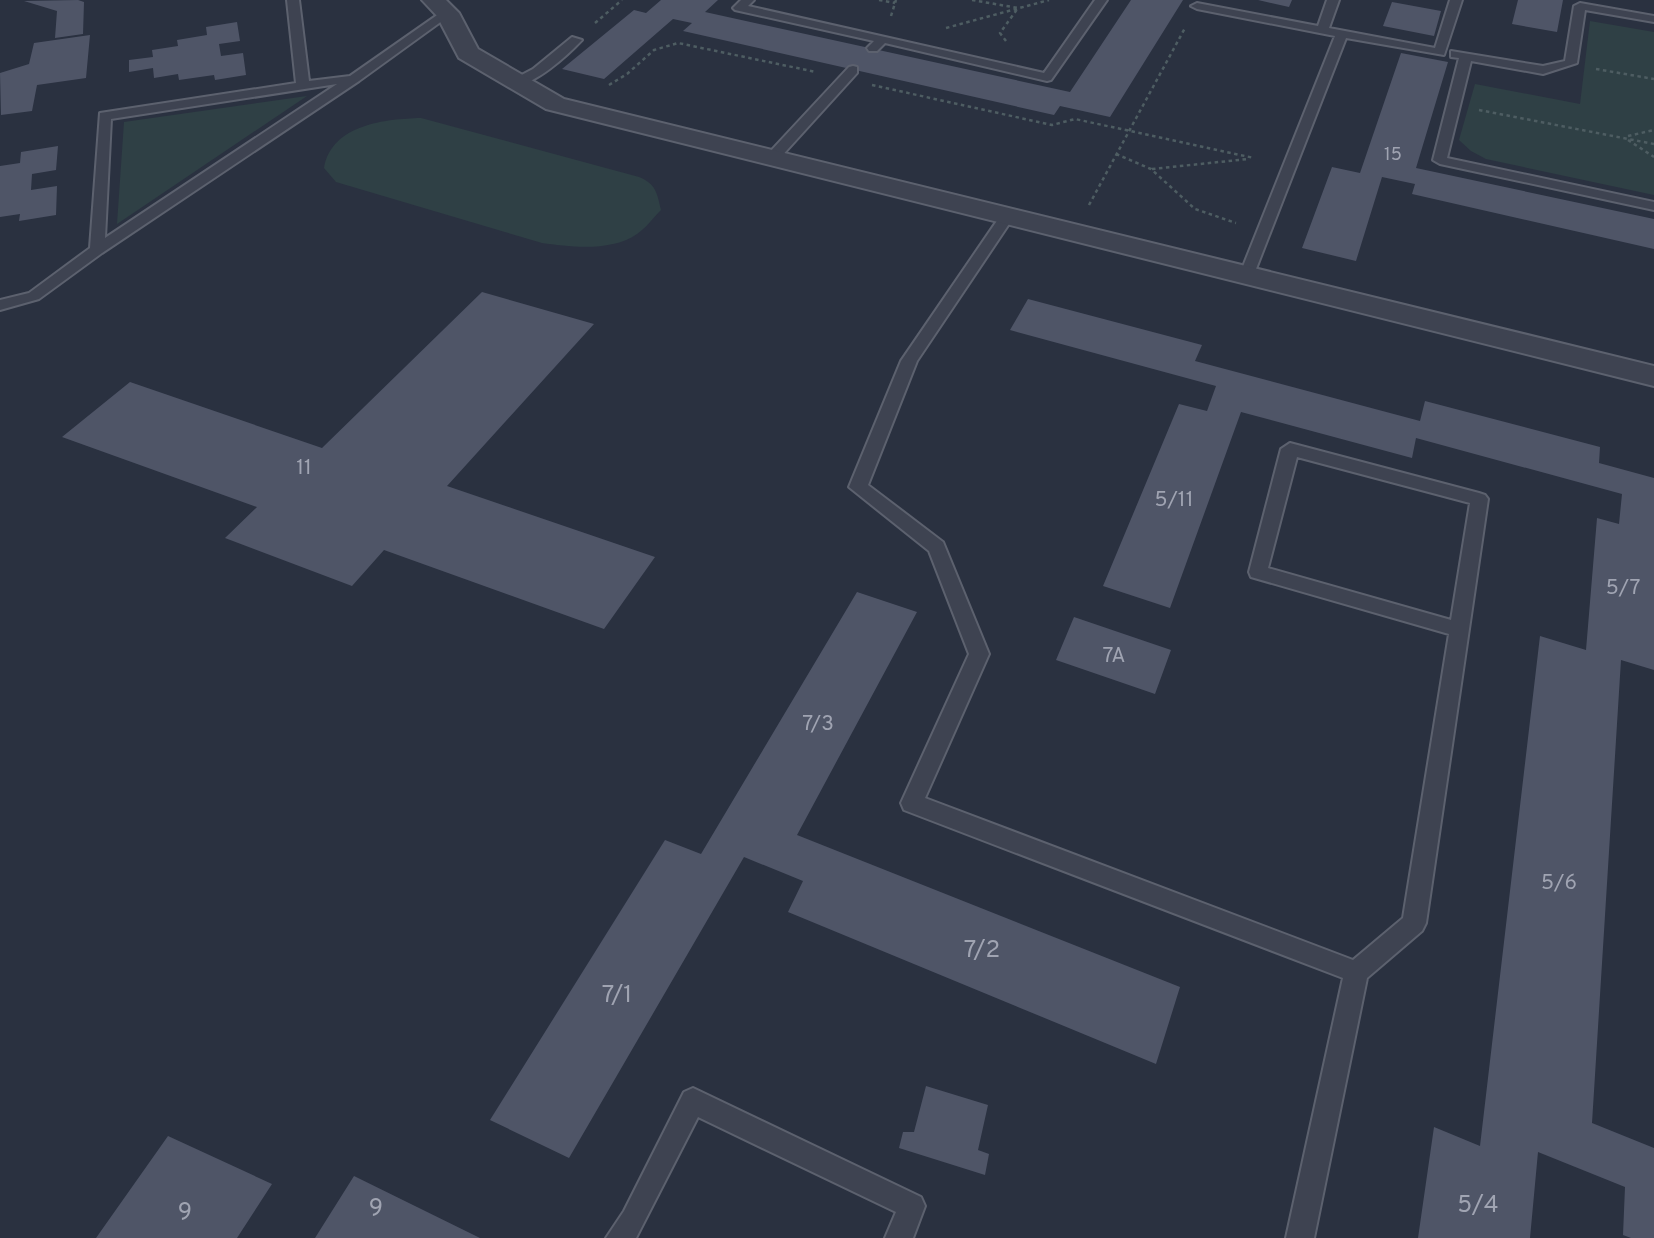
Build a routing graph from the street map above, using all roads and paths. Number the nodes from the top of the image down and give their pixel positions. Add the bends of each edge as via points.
1 (293, 0) edge
2 (622, 0) edge
3 (748, 0) edge
4 (879, 0) edge
5 (972, 0) edge
6 (1049, 0) edge
7 (1101, 0) edge
8 (1333, 0) edge
9 (1456, 0) edge
10 (895, 3) dead end
11 (1197, 6) joint
12 (440, 7) edge
13 (1018, 8) junction
14 (1654, 19) edge
15 (1321, 30) junction
16 (1342, 34) junction
17 (576, 40) joint
18 (895, 42) junction
19 (1440, 52) junction
20 (1466, 56) junction
21 (1585, 67) dead end
22 (849, 74) junction
23 (355, 78) junction
24 (1654, 79) edge
25 (518, 82) junction
26 (303, 86) junction
27 (600, 87) dead end
28 (1454, 105) junction
29 (1654, 130) edge
30 (1129, 131) junction
31 (1624, 137) junction
32 (1654, 144) edge
33 (1116, 154) junction
34 (773, 157) junction
35 (1654, 157) edge
36 (1254, 158) junction
37 (1291, 163) junction
38 (1151, 169) junction
39 (1654, 206) edge
40 (1008, 215) junction
41 (1074, 231) junction
42 (1264, 233) junction
43 (97, 250) junction
44 (1247, 274) junction
45 (0, 305) edge
46 (1654, 376) edge
47 (1458, 630) junction
48 (1356, 972) junction
49 (620, 1238) edge
50 (899, 1238) edge
51 (1300, 1238) edge

1 - 26 lane
2 - 17 path
3 - 18 lane via 739,8 877,44
4 - 10 path
5 - 13 path
6 - 13 path
7 - 18 lane via 1047,77
8 - 15 lane
9 - 19 lane
11 - 15 lane
11 - 30 path
12 - 23 lane
12 - 25 street via 468,53
13 - 18 path
14 - 20 lane via 1580,6 1571,63 1543,70
15 - 16 lane
16 - 19 lane
16 - 37 lane
17 - 25 lane
19 - 20 lane
20 - 28 lane
21 - 24 path
22 - 27 path via 678,43 660,44 619,80
22 - 30 path via 1052,125 1075,119
22 - 34 lane
23 - 26 lane
23 - 43 lane
25 - 34 street via 555,104
26 - 43 lane via 105,116
28 - 31 path
28 - 39 lane via 1440,160
29 - 31 path
30 - 33 path
30 - 36 path
31 - 32 path
31 - 35 path
33 - 38 path
33 - 41 path
34 - 40 street
36 - 37 path
36 - 38 path
37 - 42 lane
38 - 42 path via 1195,209
40 - 41 street
40 - 48 lane via 909,361 858,487 937,547 979,654 912,803
41 - 44 street
42 - 44 lane
43 - 45 lane via 34,296
44 - 46 street
47 - 47 lane via 1258,572 1290,449 1479,499
47 - 48 lane via 1414,923
48 - 51 lane
49 - 50 lane via 693,1101 912,1206

